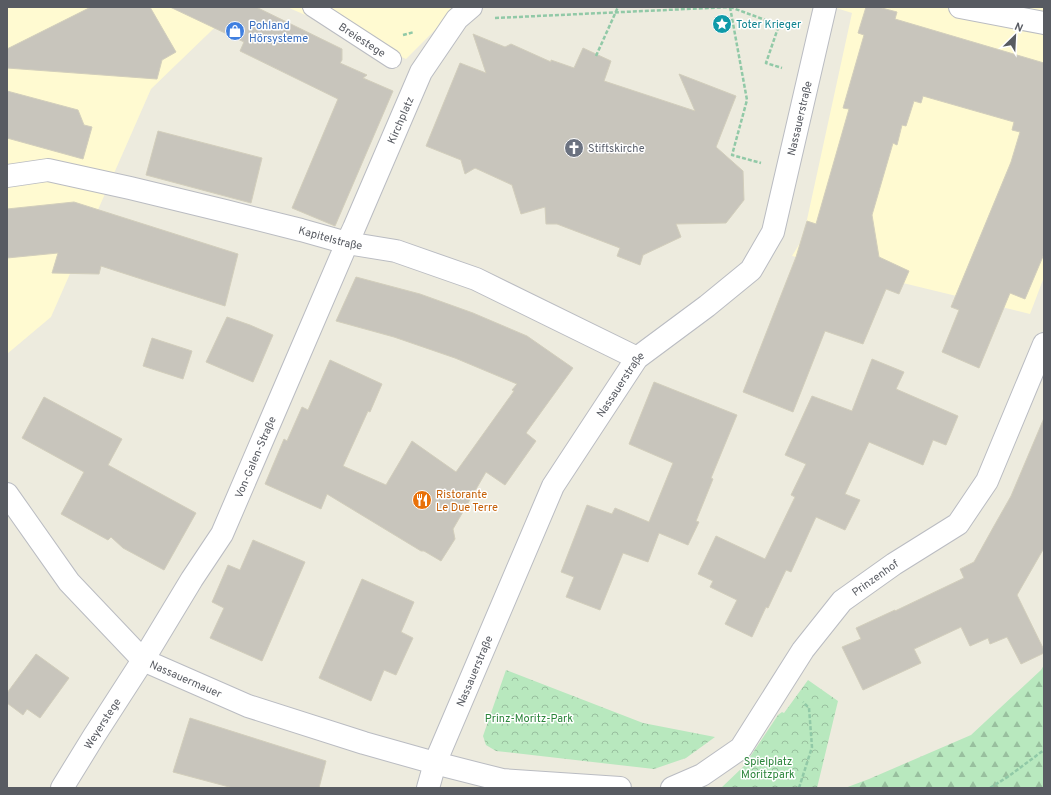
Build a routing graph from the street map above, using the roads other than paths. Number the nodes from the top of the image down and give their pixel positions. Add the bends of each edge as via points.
1 (312, 7) edge
2 (825, 7) edge
3 (960, 7) edge
4 (464, 13) edge
5 (1044, 23) edge
6 (392, 59) dead end
7 (7, 176) edge
8 (347, 243) junction
9 (1044, 344) edge
10 (637, 358) junction
11 (7, 494) edge
12 (143, 660) junction
13 (434, 763) junction
14 (62, 788) edge
15 (428, 788) edge
16 (620, 788) edge
17 (672, 788) edge

1 - 6 lane, Breiestege
2 - 10 street, Nassauerstraße via 773,232 751,270
3 - 5 street
4 - 8 street, Kirchplatz via 421,72
7 - 8 street, Kapitelstraße via 48,170
8 - 10 street, Kapitelstraße via 396,251 476,279
8 - 12 street, Von-Galen-Straße via 222,534 192,578
9 - 17 street, Prinzenhof via 987,481 958,524 894,564 842,602 803,650 741,748 702,775
10 - 13 street, Nassauerstraße via 553,486
11 - 12 street, Nassauermauer via 69,582
12 - 13 street, Nassauermauer via 248,706
12 - 14 street, Weyerstege
13 - 15 street, Nassauerstraße
13 - 16 street via 502,780

